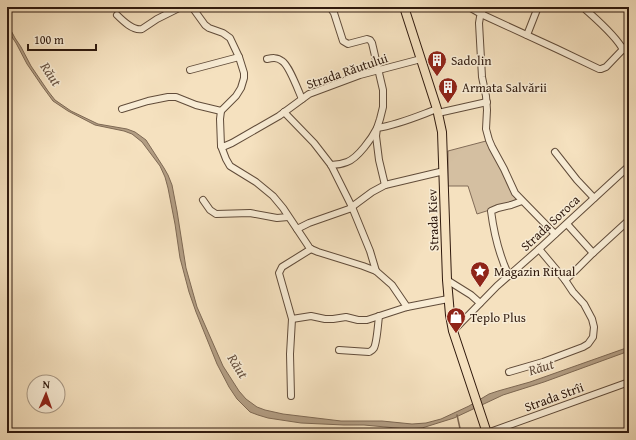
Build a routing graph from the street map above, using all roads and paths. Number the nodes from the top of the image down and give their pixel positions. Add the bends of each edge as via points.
1 (181, 7) edge
2 (202, 7) edge
3 (330, 7) edge
4 (469, 7) edge
5 (484, 7) edge
6 (538, 7) edge
7 (585, 7) edge
8 (407, 8) edge
9 (194, 9) edge
10 (481, 14) junction
11 (117, 15) dead end
12 (527, 35) junction
13 (629, 43) edge
14 (622, 50) junction
15 (239, 58) junction
16 (421, 59) junction
17 (267, 60) dead end
18 (190, 70) dead end
19 (379, 70) junction
20 (302, 99) junction
21 (487, 102) junction
22 (122, 109) dead end
23 (222, 111) junction
24 (438, 111) junction
25 (284, 112) junction
26 (377, 128) junction
27 (221, 146) junction
28 (555, 152) dead end
29 (331, 165) junction
30 (629, 166) edge
31 (444, 171) junction
32 (385, 185) junction
33 (594, 198) junction
34 (203, 200) dead end
35 (522, 201) junction
36 (352, 207) junction
37 (288, 217) junction
38 (629, 220) edge
39 (566, 224) junction
40 (297, 229) junction
41 (555, 234) junction
42 (311, 249) junction
43 (539, 249) junction
44 (593, 253) junction
45 (376, 271) junction
46 (509, 276) junction
47 (447, 280) junction
48 (565, 280) junction
49 (448, 299) junction
50 (480, 303) junction
51 (407, 307) junction
52 (379, 316) junction
53 (292, 319) junction
54 (453, 331) junction
55 (339, 350) dead end
56 (509, 372) dead end
57 (629, 382) edge
58 (291, 396) dead end
59 (487, 433) edge

1 - 11 street via 139,30
2 - 9 street
3 - 19 street via 343,41 348,44 370,40
4 - 10 street
5 - 10 street
6 - 12 street
7 - 14 street via 619,43
8 - 16 main road, Strada Kiev
9 - 15 street via 205,25 230,38
10 - 12 street
10 - 21 street via 481,64
12 - 14 street via 599,69 606,67
13 - 14 street
15 - 18 street
15 - 23 street via 244,73 241,88
16 - 19 street, Strada Răutului
16 - 24 main road, Strada Kiev
17 - 20 street via 274,58 286,63
19 - 20 street, Strada Răutului via 329,86
19 - 26 street via 383,107
20 - 25 street, Strada Răutului
21 - 24 street
21 - 35 street via 486,129 489,140 513,189
22 - 23 street via 148,101 176,97
23 - 27 street
24 - 26 street
24 - 31 main road, Strada Kiev
25 - 27 street, Strada Răutului via 232,143
25 - 29 street
26 - 29 street via 372,138 354,158 345,163
26 - 32 street via 376,142
27 - 37 street via 230,166 273,196
28 - 33 street
29 - 36 street
30 - 33 street, Strada Soroca
31 - 32 street
31 - 47 main road, Strada Kiev
32 - 36 street
33 - 39 street, Strada Soroca
34 - 37 street via 216,214 250,213 276,218
35 - 41 street
35 - 46 street via 491,211 498,250
36 - 40 street
36 - 45 street
37 - 40 street
38 - 44 street
39 - 41 street, Strada Soroca
39 - 44 street
40 - 42 street
41 - 43 street, Strada Soroca
42 - 45 street
42 - 53 street via 280,270
43 - 46 street, Strada Soroca
43 - 48 street
44 - 48 street
45 - 51 street via 392,286
46 - 50 street, Strada Soroca
47 - 49 main road, Strada Kiev
47 - 50 street
48 - 56 street via 587,310 593,323 593,337 583,347
49 - 51 street
49 - 54 main road, Strada Kiev
50 - 54 street, Strada Soroca
51 - 52 street
52 - 53 street via 361,321 346,317 325,319 311,316
52 - 55 street via 373,350
53 - 58 street
54 - 59 main road, Strada Kiev
57 - 59 street, Strada Strîi

